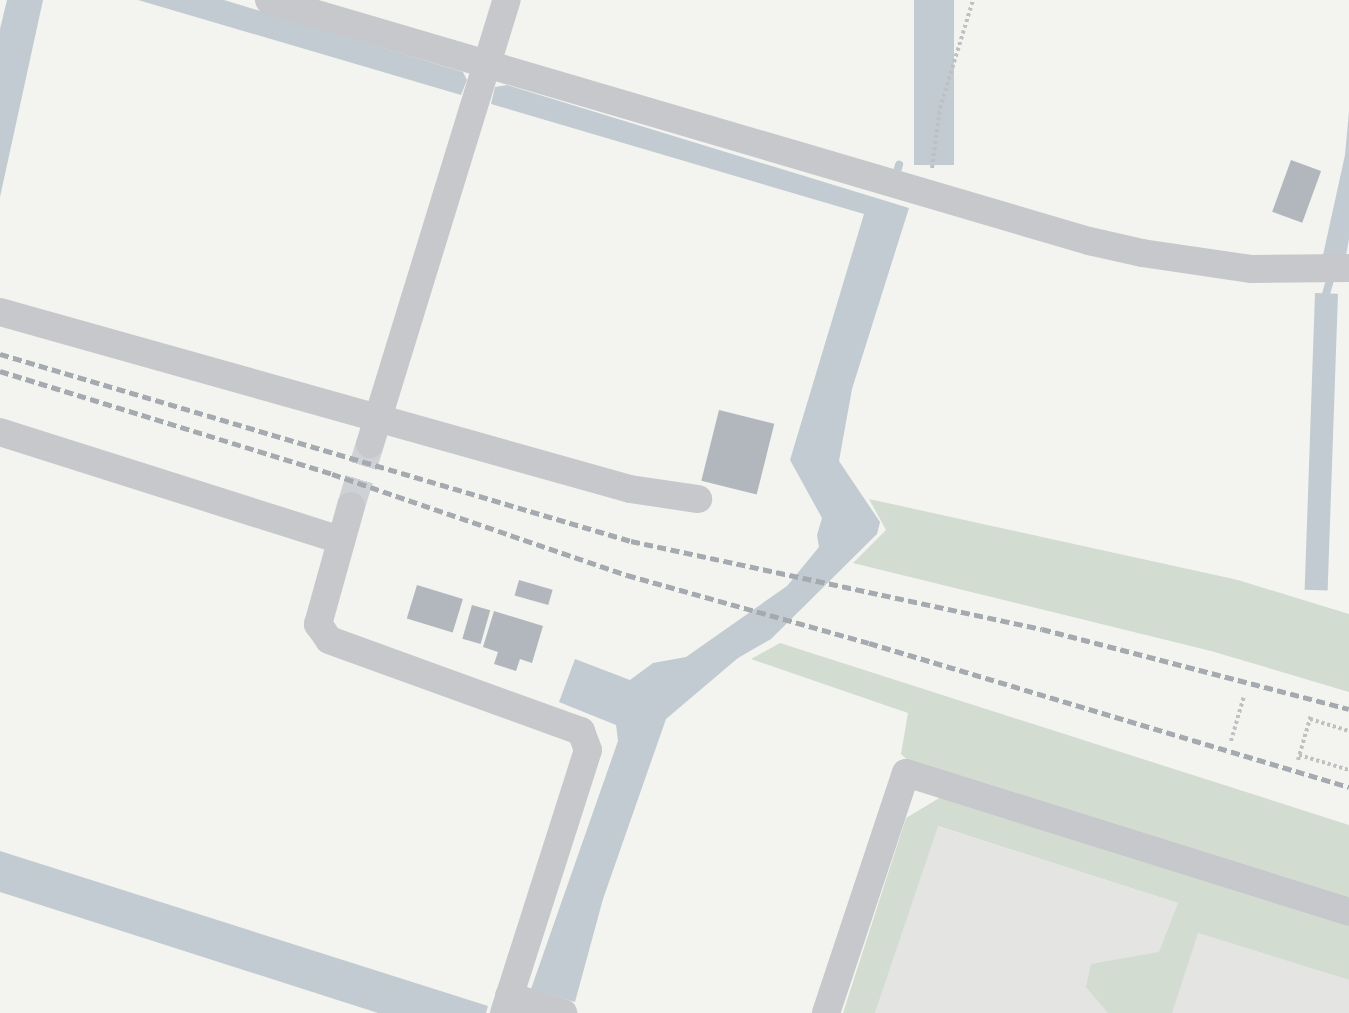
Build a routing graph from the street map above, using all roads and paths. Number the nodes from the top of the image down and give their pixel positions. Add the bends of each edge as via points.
1 (269, 0) edge
2 (507, 0) edge
3 (973, 0) edge
4 (481, 83) junction
5 (906, 189) junction
6 (1347, 268) edge
7 (0, 312) edge
8 (0, 432) edge
9 (374, 432) junction
10 (698, 499) dead end
11 (351, 506) tunnel mouth
12 (341, 540) junction
13 (1244, 696) dead end
14 (1349, 730) edge
15 (1232, 741) dead end
16 (1349, 770) edge
17 (1349, 912) edge
18 (507, 1004) edge
19 (555, 1010) edge
20 (826, 1013) edge

1 - 4 street
2 - 4 street
3 - 5 path via 940,108
4 - 5 street
4 - 9 street
5 - 6 street via 1142,253 1252,268
7 - 9 street
8 - 12 street
9 - 10 street via 630,489
11 - 12 street
12 - 18 street via 318,624 329,640 581,731 588,750
13 - 15 path
14 - 16 path via 1310,717 1299,758
17 - 20 street via 906,773
18 - 19 street

